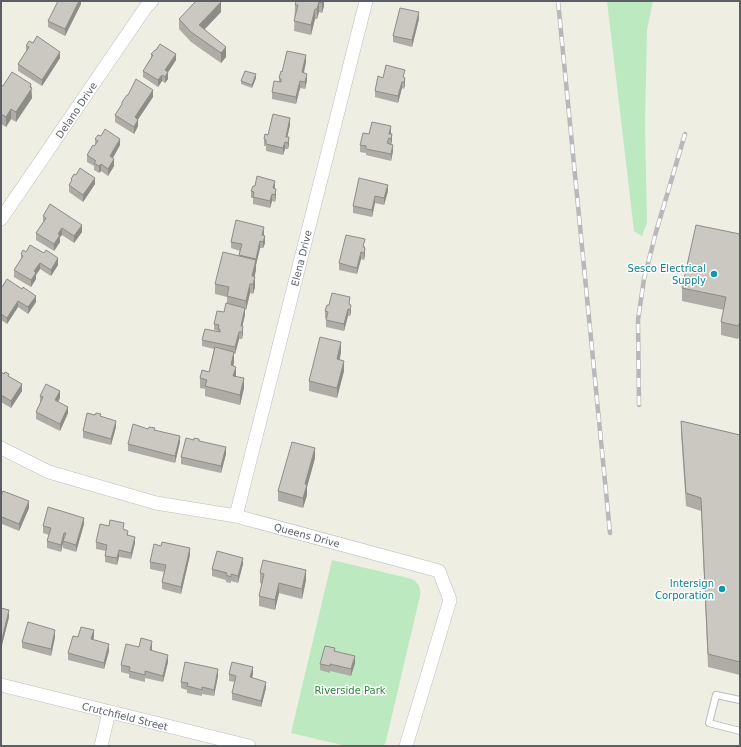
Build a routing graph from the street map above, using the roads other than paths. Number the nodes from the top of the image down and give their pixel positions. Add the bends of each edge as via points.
1 (152, 1) edge
2 (366, 1) edge
3 (1, 219) edge
4 (1, 448) edge
5 (236, 516) junction
6 (1, 685) edge
7 (740, 700) edge
8 (109, 712) junction
9 (740, 731) edge
10 (101, 746) edge
11 (249, 746) edge
12 (406, 746) edge

1 - 3 street, Delano Drive
2 - 5 street, Elena Drive
4 - 5 street, Queens Drive via 49,472 156,503
5 - 12 street, Queens Drive via 439,571 450,600
6 - 8 street, Crutchfield Street
7 - 9 lane via 716,695 709,723
8 - 10 street
8 - 11 street, Crutchfield Street

